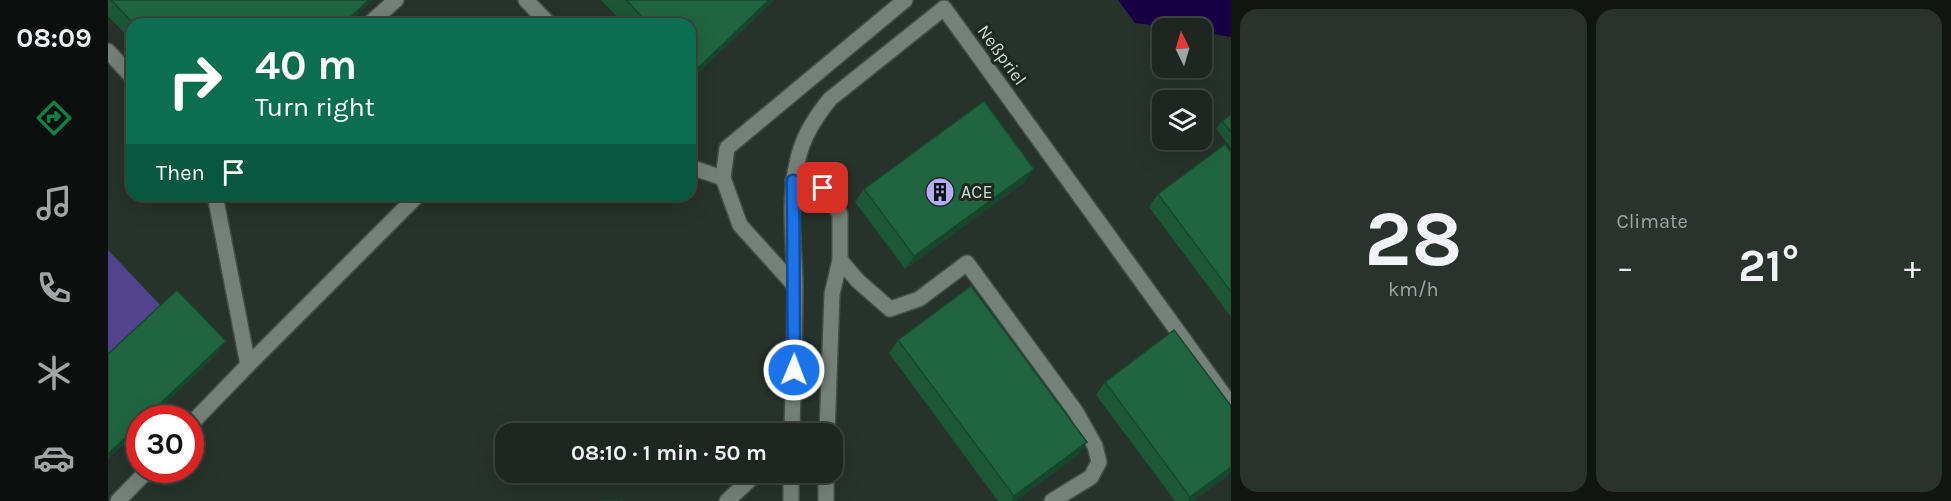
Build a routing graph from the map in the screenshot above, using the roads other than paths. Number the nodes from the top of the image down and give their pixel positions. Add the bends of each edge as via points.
1 (396, 0) edge
2 (526, 0) edge
3 (905, 0) edge
4 (376, 18) edge
5 (543, 18) edge
6 (108, 51) edge
7 (126, 70) edge
8 (696, 169) edge
9 (723, 178) junction
10 (793, 181) junction
11 (216, 201) edge
12 (411, 201) edge
13 (840, 260) junction
14 (795, 286) junction
15 (248, 365) junction
16 (1231, 405) edge
17 (204, 411) edge
18 (792, 423) edge
19 (827, 423) edge
20 (135, 483) edge
21 (746, 483) edge
22 (791, 483) edge
23 (826, 483) edge
24 (118, 501) edge
25 (727, 501) edge
26 (790, 501) edge
27 (826, 501) edge
28 (1052, 501) edge

1 - 4 street
2 - 5 street
3 - 9 street via 727,148
6 - 7 street
8 - 9 street
9 - 14 street via 740,225
10 - 13 street via 823,188 840,214
10 - 14 street, Neßpriel
10 - 16 street, Neßpriel via 806,133 830,99 944,8
11 - 15 street
12 - 15 street
13 - 19 street via 832,294
13 - 28 street via 890,309 919,299 967,263 1076,412 1095,447 1099,462 1091,477
14 - 18 street, Neßpriel
15 - 17 street
20 - 24 street
21 - 25 street
22 - 26 street
23 - 27 street

